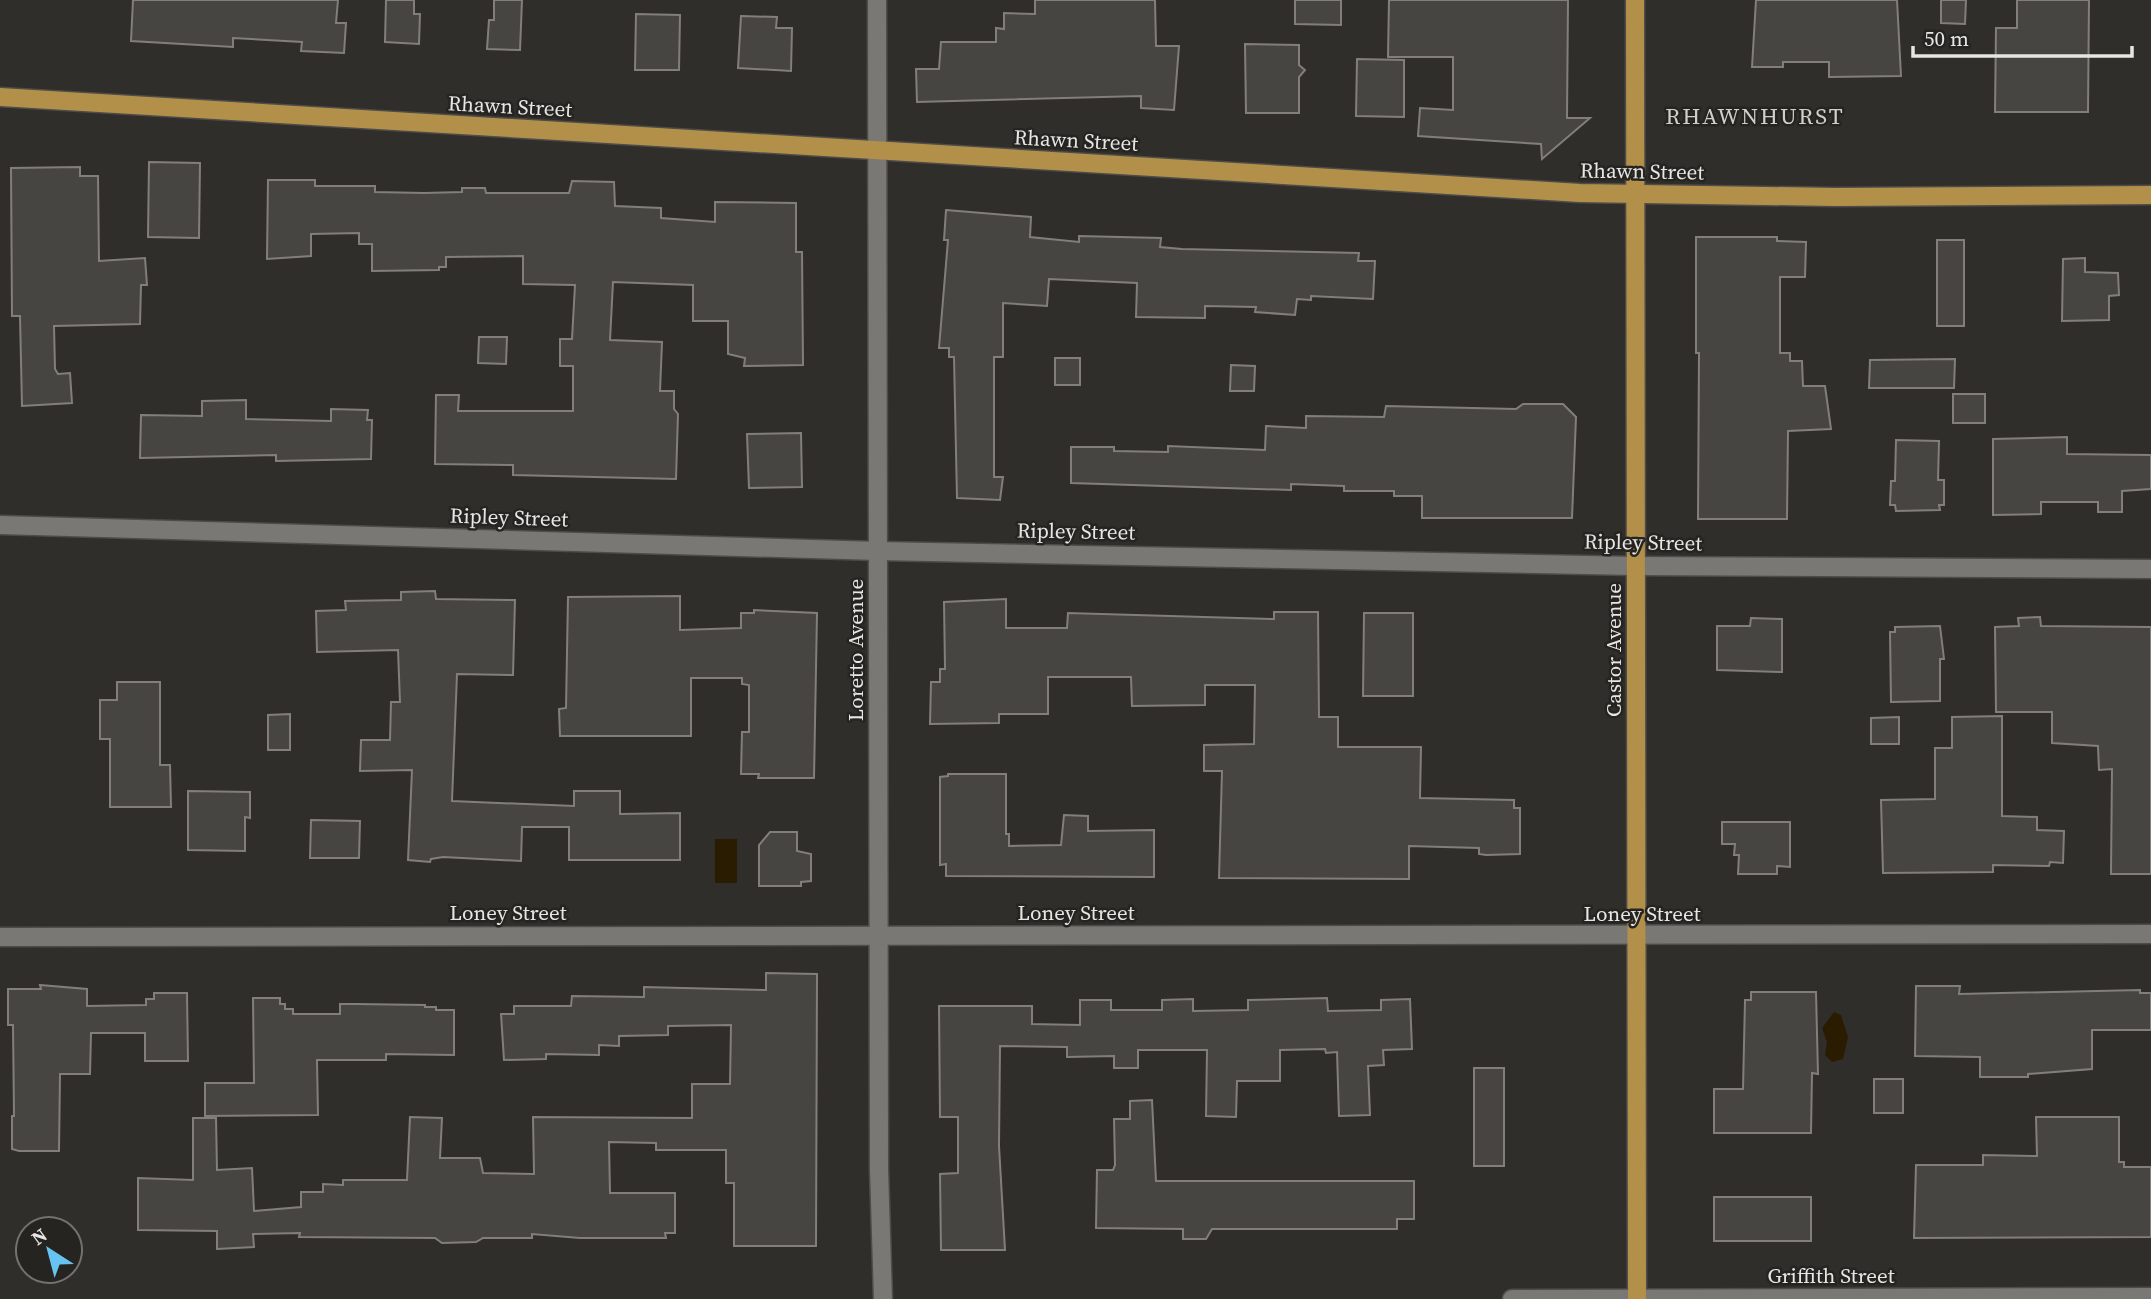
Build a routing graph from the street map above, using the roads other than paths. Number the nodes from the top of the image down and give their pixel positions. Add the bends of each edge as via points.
1 (877, 0) edge
2 (1635, 0) edge
3 (0, 97) edge
4 (875, 151) junction
5 (1636, 194) junction
6 (2151, 195) edge
7 (0, 526) edge
8 (878, 551) junction
9 (1635, 566) junction
10 (2151, 569) edge
11 (880, 934) junction
12 (2151, 934) edge
13 (1637, 936) junction
14 (0, 937) edge
15 (2151, 1297) edge
16 (883, 1299) edge
17 (1512, 1299) edge
18 (1637, 1299) edge

1 - 4 street, Loretto Avenue
2 - 5 main road, Castor Avenue
3 - 4 main road, Rhawn Street
4 - 5 main road, Rhawn Street
4 - 8 street, Loretto Avenue
5 - 6 main road, Rhawn Street
5 - 9 main road, Castor Avenue
7 - 8 street, Ripley Street
8 - 9 street, Ripley Street
8 - 11 street, Loretto Avenue
9 - 10 street, Ripley Street
9 - 13 main road, Castor Avenue
11 - 13 street, Loney Street
11 - 14 street, Loney Street
11 - 16 street, Loretto Avenue
12 - 13 street, Loney Street
13 - 18 main road, Castor Avenue
15 - 18 street, Griffith Street
17 - 18 street, Griffith Street

